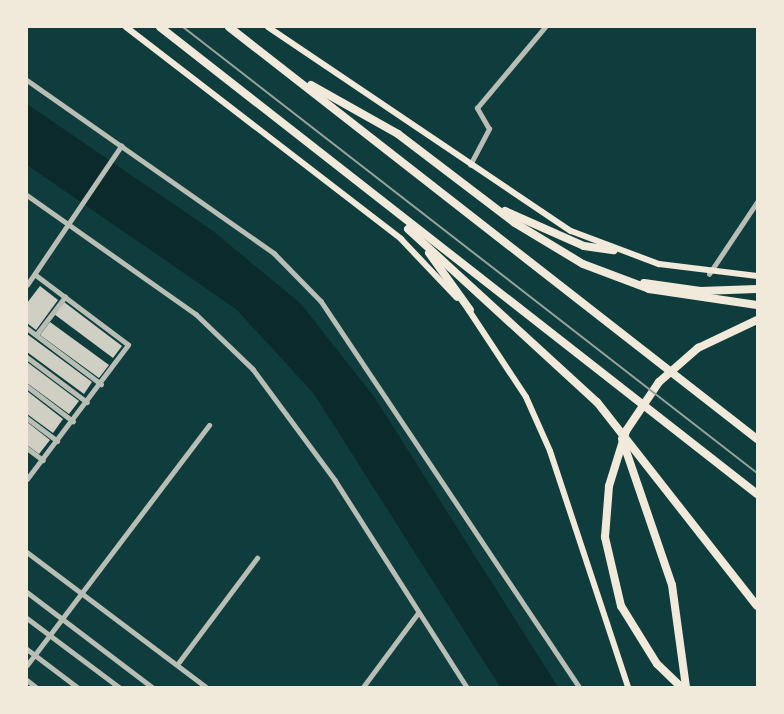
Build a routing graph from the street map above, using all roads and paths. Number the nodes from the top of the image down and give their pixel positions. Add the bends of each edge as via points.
1 (126, 27) edge
2 (153, 27) edge
3 (160, 27) edge
4 (229, 27) edge
5 (268, 27) edge
6 (545, 27) edge
7 (286, 70) junction
8 (227, 79) junction
9 (27, 80) edge
10 (121, 146) junction
11 (470, 165) junction
12 (27, 195) edge
13 (373, 196) junction
14 (486, 201) junction
15 (757, 202) edge
16 (67, 222) junction
17 (420, 240) junction
18 (614, 250) junction
19 (709, 274) junction
20 (35, 275) junction
21 (757, 276) edge
22 (622, 280) junction
23 (27, 285) edge
24 (757, 289) edge
25 (65, 297) junction
26 (757, 305) edge
27 (470, 310) junction
28 (757, 320) edge
29 (27, 328) edge
30 (36, 335) junction
31 (27, 357) edge
32 (102, 384) junction
33 (27, 386) edge
34 (87, 402) junction
35 (27, 418) edge
36 (73, 421) junction
37 (615, 423) junction
38 (210, 425) dead end
39 (757, 439) edge
40 (57, 441) junction
41 (27, 448) edge
42 (42, 460) junction
43 (27, 479) edge
44 (757, 494) edge
45 (27, 552) edge
46 (257, 558) dead end
47 (27, 592) edge
48 (81, 593) junction
49 (757, 606) edge
50 (418, 613) junction
51 (27, 618) edge
52 (62, 618) junction
53 (49, 635) junction
54 (27, 649) edge
55 (34, 655) junction
56 (179, 662) junction
57 (27, 665) edge
58 (27, 680) edge
59 (198, 680) junction
60 (36, 687) edge
61 (77, 687) edge
62 (119, 687) edge
63 (152, 687) edge
64 (193, 687) edge
65 (206, 687) edge
66 (363, 687) edge
67 (466, 687) edge
68 (579, 687) edge
69 (628, 687) edge
70 (681, 687) edge
71 (686, 687) edge

1 - 27 main road via 401,239
2 - 8 highway
3 - 8 highway
4 - 7 highway
5 - 11 main road
6 - 11 street via 477,108 489,129
7 - 14 highway via 398,134
7 - 39 highway
8 - 13 highway
9 - 10 street
10 - 16 street
10 - 68 street via 274,253 321,301
11 - 18 main road via 544,215
12 - 16 street
13 - 17 highway
13 - 44 highway
14 - 18 highway via 584,246
14 - 22 highway via 550,246
15 - 19 street
16 - 20 street
16 - 50 street via 196,314 253,369 335,480
17 - 27 highway
17 - 37 highway
18 - 19 main road
19 - 21 main road
20 - 23 street
20 - 25 street
22 - 24 highway via 700,291
22 - 26 highway via 685,298
25 - 30 street
25 - 32 street via 129,345
27 - 69 main road via 526,397 550,451
28 - 70 highway via 698,348 659,382 626,431 609,486 605,537 621,606 657,664
29 - 30 street
30 - 32 street
31 - 34 street
32 - 34 street
33 - 36 street
34 - 36 street
35 - 40 street
36 - 40 street
37 - 49 highway
37 - 71 highway via 658,532 681,639
38 - 48 street
40 - 42 street
41 - 42 street
42 - 43 street
45 - 48 street
46 - 56 street
47 - 52 street
48 - 52 street
48 - 56 street
50 - 66 street
50 - 67 street
51 - 53 street
52 - 53 street
52 - 63 street
53 - 55 street
53 - 62 street
54 - 55 street
55 - 57 street
55 - 61 street
56 - 59 street
58 - 60 street
59 - 64 street
59 - 65 street

